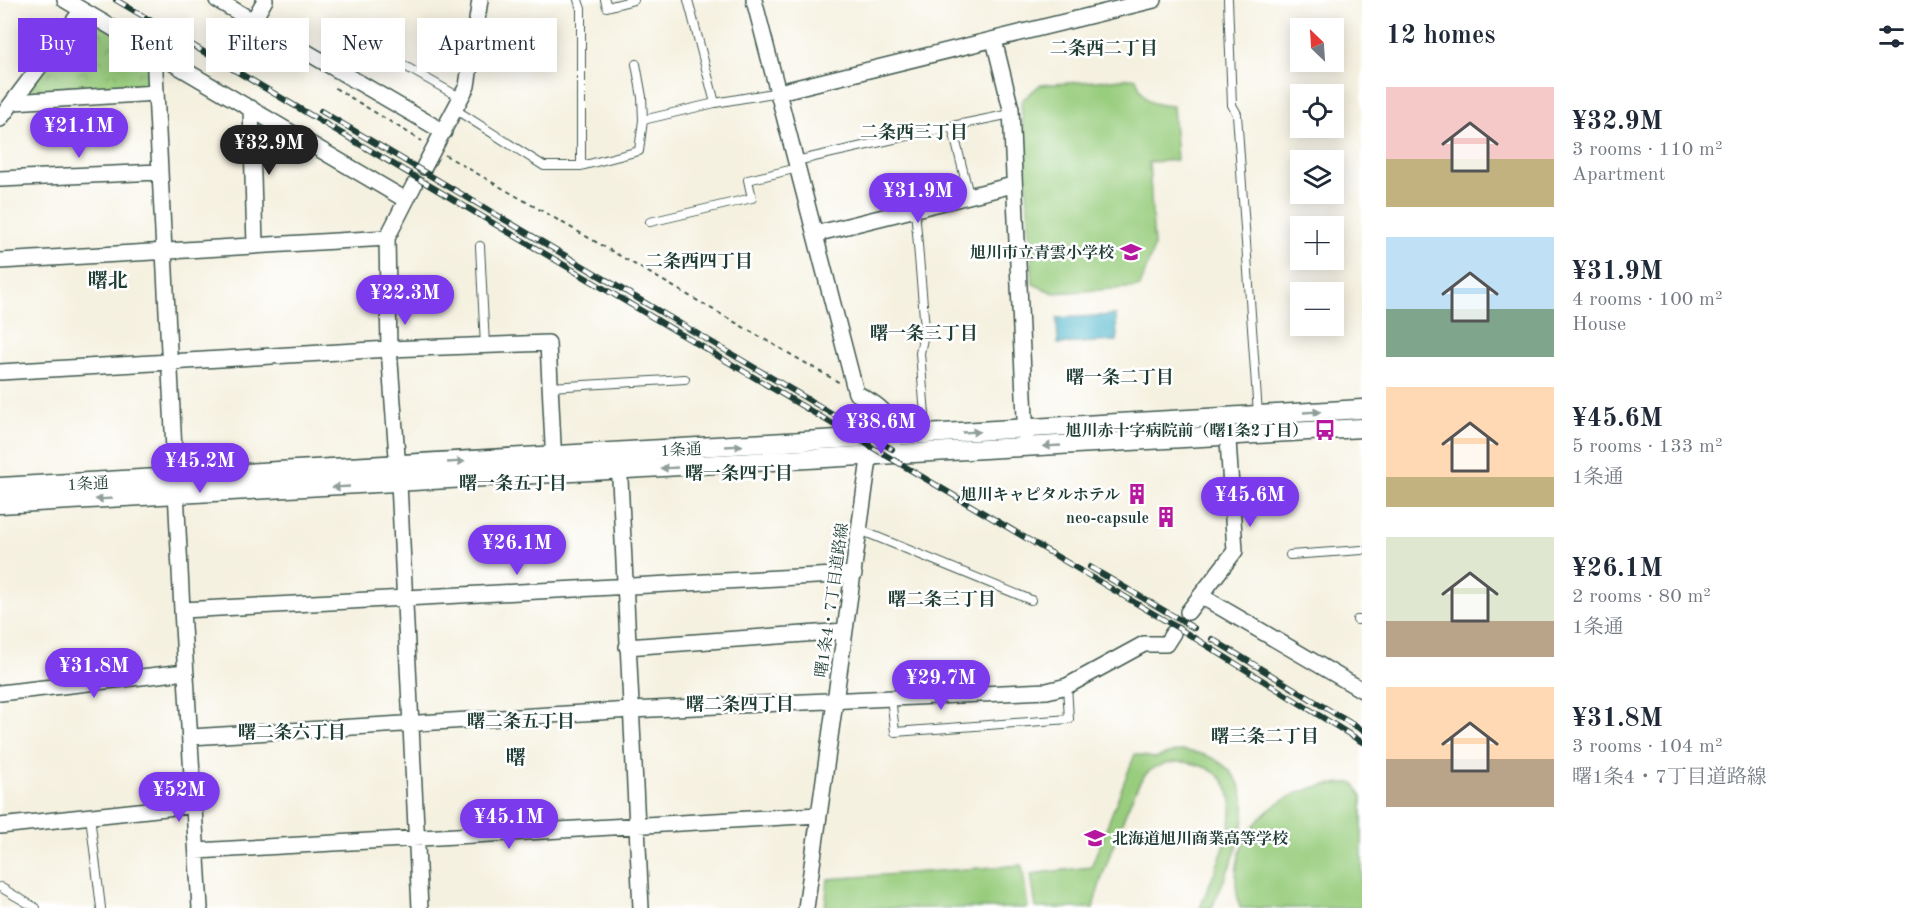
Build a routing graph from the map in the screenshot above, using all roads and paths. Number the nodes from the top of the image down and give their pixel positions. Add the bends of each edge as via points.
1 (65, 0) edge
2 (218, 0) edge
3 (265, 0) edge
4 (480, 0) edge
5 (578, 0) edge
6 (605, 0) edge
7 (634, 0) edge
8 (688, 0) edge
9 (754, 0) edge
10 (1154, 0) edge
11 (1228, 0) edge
12 (82, 10) junction
13 (248, 18) edge
14 (255, 18) edge
15 (109, 26) edge
16 (994, 40) junction
17 (309, 54) edge
18 (636, 64) dead end
19 (405, 70) edge
20 (155, 72) edge
21 (188, 72) edge
22 (335, 88) dead end
23 (779, 92) junction
24 (156, 93) junction
25 (13, 102) junction
26 (715, 103) junction
27 (459, 104) junction
28 (250, 108) junction
29 (1011, 114) junction
30 (0, 119) edge
31 (642, 120) junction
32 (952, 126) junction
33 (444, 132) junction
34 (435, 149) junction
35 (797, 164) junction
36 (581, 166) junction
37 (424, 167) dead end
38 (159, 172) junction
39 (0, 179) edge
40 (414, 185) dead end
41 (1013, 185) junction
42 (969, 195) junction
43 (406, 200) junction
44 (915, 208) junction
45 (650, 222) dead end
46 (815, 234) junction
47 (387, 238) junction
48 (255, 245) junction
49 (480, 246) dead end
50 (164, 252) junction
51 (0, 261) edge
52 (485, 346) junction
53 (389, 349) junction
54 (170, 362) junction
55 (0, 372) edge
56 (685, 379) dead end
57 (550, 387) junction
58 (856, 393) junction
59 (1362, 409) edge
60 (1258, 415) junction
61 (1227, 417) junction
62 (1362, 428) edge
63 (1228, 436) junction
64 (893, 437) junction
65 (872, 438) junction
66 (1025, 438) junction
67 (870, 456) junction
68 (619, 462) junction
69 (554, 465) junction
70 (398, 475) junction
71 (176, 486) junction
72 (0, 487) edge
73 (0, 504) edge
74 (860, 530) junction
75 (1362, 550) edge
76 (1290, 555) dead end
77 (854, 574) junction
78 (623, 587) junction
79 (1201, 596) junction
80 (404, 599) junction
81 (1031, 600) dead end
82 (182, 610) junction
83 (1188, 612) tunnel mouth
84 (845, 631) junction
85 (1173, 633) tunnel mouth
86 (627, 647) junction
87 (185, 672) junction
88 (1067, 686) junction
89 (1362, 690) edge
90 (0, 693) edge
91 (891, 697) junction
92 (835, 700) junction
93 (631, 710) junction
94 (411, 725) junction
95 (191, 737) junction
96 (194, 805) junction
97 (818, 815) junction
98 (90, 816) junction
99 (0, 826) edge
100 (636, 826) junction
101 (417, 839) junction
102 (197, 851) junction
103 (0, 887) edge
104 (36, 908) edge
105 (101, 908) edge
106 (200, 908) edge
107 (420, 908) edge
108 (641, 908) edge
109 (806, 908) edge

1 - 12 street
2 - 13 street
3 - 14 street
4 - 27 street via 467,86
5 - 36 lane
6 - 7 lane via 607,7
8 - 26 lane
9 - 23 street
10 - 16 street
11 - 60 lane via 1232,105 1237,114
12 - 15 street
12 - 25 street
16 - 23 street
16 - 29 street
17 - 33 street
18 - 31 lane
19 - 27 lane
20 - 24 street
21 - 28 street
22 - 34 path
23 - 26 lane
23 - 35 street
24 - 25 street
24 - 38 street
25 - 30 street
26 - 31 lane
27 - 33 street
27 - 36 lane via 544,166
28 - 43 street
28 - 48 street
29 - 32 lane
29 - 41 street
31 - 36 lane via 639,151
32 - 35 lane
32 - 42 lane
33 - 34 street
34 - 37 street
34 - 58 path
35 - 45 lane via 748,180 752,198
35 - 46 street
38 - 39 street
38 - 50 street
40 - 43 street
41 - 42 street
41 - 66 street
42 - 44 street
43 - 47 street
44 - 46 street
44 - 64 lane via 925,329 920,353 925,415
46 - 58 street
47 - 48 street
47 - 53 street
48 - 50 street
49 - 52 lane
50 - 51 street
50 - 54 street
52 - 53 street
52 - 57 street via 548,344
53 - 54 street
53 - 70 street
54 - 55 street
54 - 71 street
56 - 57 lane
57 - 69 street
58 - 64 street via 884,409
60 -> 59 street, 1条通
60 - 61 street, 1条通
61 - 63 street
61 - 66 street, 1条通
62 - 63 street, 1条通
63 -> 66 street, 1条通
63 - 79 street via 1235,551
64 - 65 street, 1条通
64 - 66 street, 1条通
64 - 67 street, 1条通
65 - 67 street, 曙1条4・7丁目道路線
68 -> 65 street, 1条通
67 -> 68 street, 1条通
67 - 74 street, 曙1条4・7丁目道路線
68 - 69 street, 1条通
68 - 78 street
69 - 70 street, 1条通
70 - 71 street, 1条通
70 - 80 street
71 - 72 street, 1条通
71 -> 73 street, 1条通
71 - 82 street
74 - 77 street, 曙1条4・7丁目道路線
74 - 81 lane
75 - 76 lane
77 - 78 street
77 - 84 street, 曙1条4・7丁目道路線
78 - 80 street
78 - 86 street
79 - 83 street
79 - 89 street
80 - 82 street
80 - 94 street
82 - 87 street
84 - 86 street
84 - 92 street, 曙1条4・7丁目道路線
85 - 88 street via 1166,644 1144,644
86 - 93 street
87 - 90 street
87 - 95 street
88 - 91 street via 1047,691
88 - 91 lane via 1070,719 895,732
91 - 92 street
92 - 93 street, 曙1条4・7丁目道路線
92 - 97 street
93 - 94 street, 曙1条4・7丁目道路線
93 - 100 street
94 - 95 street, 曙1条4・7丁目道路線
94 - 101 street
95 - 96 street
96 - 98 street
96 - 102 street
97 - 100 street
97 - 109 street
98 - 99 street
98 - 105 lane
100 - 101 street
100 - 108 street
101 - 102 street
101 - 107 street
102 - 106 street
103 - 104 lane

